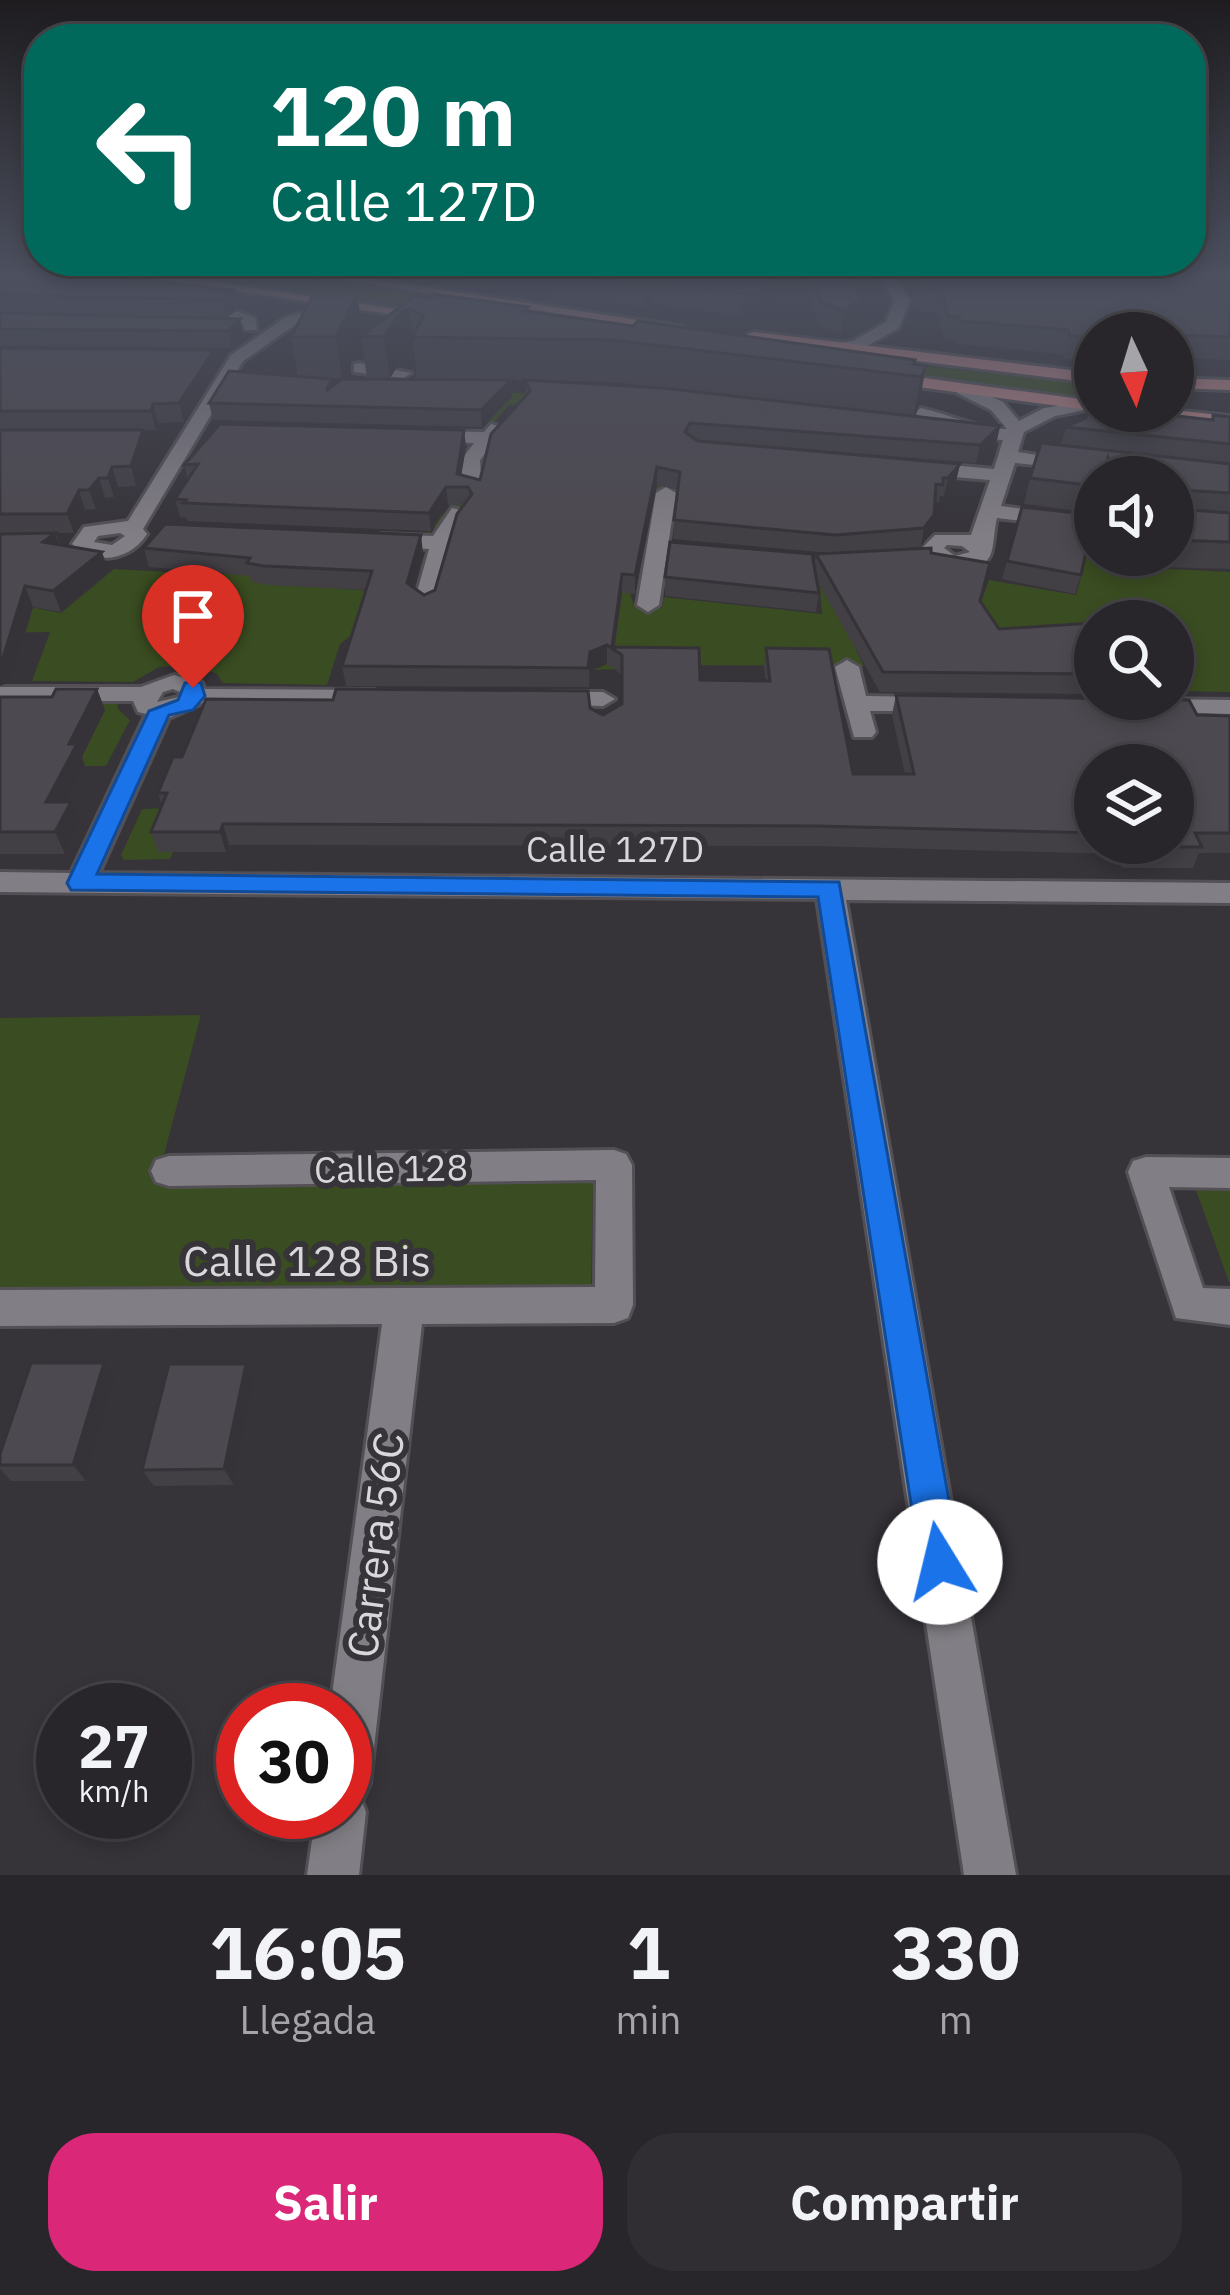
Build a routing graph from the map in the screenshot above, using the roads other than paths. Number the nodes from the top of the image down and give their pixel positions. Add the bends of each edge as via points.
1 (226, 364) joint
2 (414, 364) edge
3 (959, 364) edge
4 (361, 368) dead end
5 (872, 376) edge
6 (1074, 376) edge
7 (246, 381) edge
8 (406, 383) junction
9 (1194, 384) edge
10 (1230, 385) edge
11 (347, 388) edge
12 (963, 389) junction
13 (1074, 404) edge
14 (1074, 408) edge
15 (921, 413) edge
16 (512, 417) edge
17 (1194, 417) edge
18 (1230, 421) edge
19 (907, 429) edge
20 (972, 432) junction
21 (1015, 432) junction
22 (411, 435) edge
23 (485, 438) junction
24 (1051, 441) edge
25 (1043, 462) junction
26 (1004, 465) junction
27 (1074, 465) edge
28 (887, 466) edge
29 (472, 490) edge
30 (666, 493) dead end
31 (989, 511) junction
32 (459, 512) edge
33 (1074, 521) edge
34 (370, 539) edge
35 (441, 543) junction
36 (74, 544) edge
37 (928, 558) edge
38 (425, 602) edge
39 (648, 604) dead end
40 (847, 668) dead end
41 (0, 694) edge
42 (400, 697) edge
43 (513, 698) edge
44 (604, 699) dead end
45 (153, 702) junction
46 (858, 703) junction
47 (953, 704) edge
48 (1194, 707) edge
49 (1230, 707) edge
50 (863, 732) dead end
51 (0, 882) edge
52 (80, 883) junction
53 (830, 888) junction
54 (1230, 892) edge
55 (169, 1172) dead end
56 (1230, 1173) edge
57 (614, 1305) joint
58 (1230, 1307) edge
59 (404, 1308) junction
60 (0, 1309) edge
61 (357, 1683) edge
62 (338, 1839) edge
63 (334, 1875) edge
64 (990, 1875) edge

1 - 7 street
1 - 36 street via 141,530 99,528
2 - 8 street
3 - 6 main road
4 - 8 street
5 - 12 main road
8 - 11 street
9 - 10 main road
12 - 13 main road
12 - 21 street via 997,406
14 - 21 street
15 - 20 street
16 - 23 street
17 - 18 main road
19 - 20 street
20 - 21 street
21 - 26 street
22 - 23 street
23 - 29 street via 471,459
24 - 25 street
25 - 26 street
25 - 27 street
26 - 28 street
26 - 31 street
30 - 39 street via 671,550
31 - 33 street
31 - 37 street via 973,542 979,558
32 - 35 street
34 - 35 street
35 - 38 street
40 - 46 street
41 - 45 street
42 - 45 street via 194,696 178,709
43 - 44 street
45 - 52 street
46 - 47 street
46 - 50 street
48 - 49 street
51 - 52 street, Calle 127D
52 - 53 street, Calle 127D
53 - 54 street, Calle 127D
53 - 64 street
55 - 57 street, Calle 128 via 614,1165
56 - 58 street via 1146,1172 1190,1305
57 - 59 street, Calle 128 Bis
59 - 60 street, Calle 128 Bis
59 - 61 street, Carrera 56C
62 - 63 street

